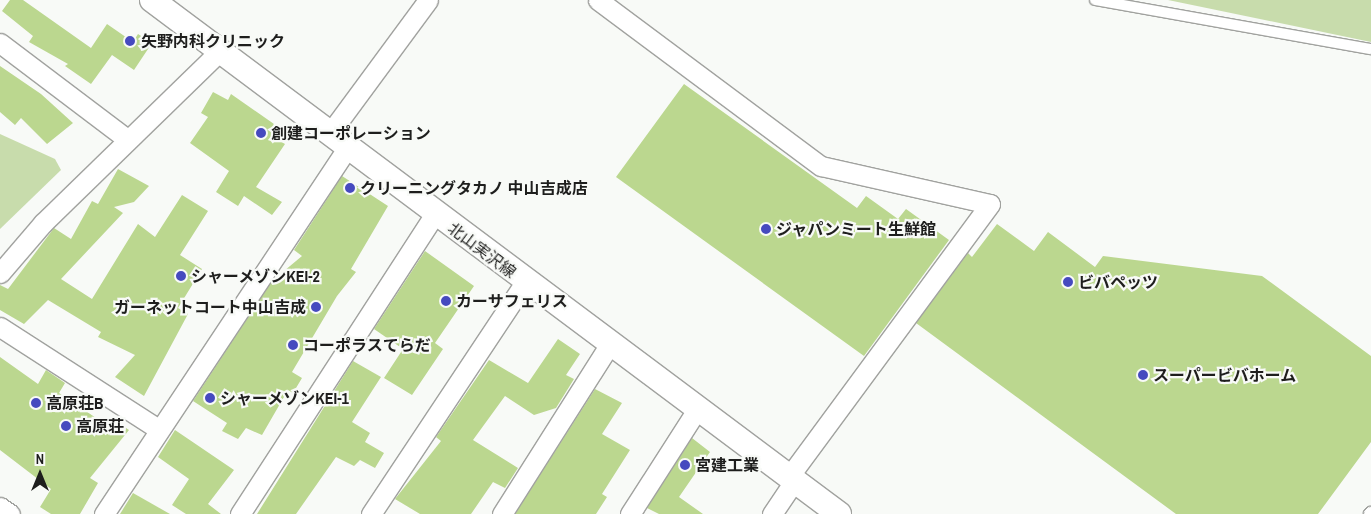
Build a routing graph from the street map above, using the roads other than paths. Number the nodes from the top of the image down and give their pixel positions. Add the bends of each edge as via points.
1 (152, 0) edge
2 (428, 0) edge
3 (598, 0) edge
4 (1095, 0) edge
5 (0, 43) edge
6 (1371, 49) edge
7 (220, 51) junction
8 (128, 139) junction
9 (339, 140) junction
10 (435, 214) junction
11 (0, 273) edge
12 (525, 282) junction
13 (0, 327) edge
14 (610, 344) junction
15 (698, 408) junction
16 (158, 429) junction
17 (792, 479) junction
18 (0, 507) edge
19 (10, 514) edge
20 (104, 514) edge
21 (240, 514) edge
22 (371, 514) edge
23 (502, 514) edge
24 (630, 514) edge
25 (772, 514) edge
26 (839, 514) edge

1 - 7 street, 北山実沢線
2 - 9 street
3 - 17 street via 821,166 990,204
4 - 6 lane
5 - 8 street
7 - 8 street
7 - 9 street, 北山実沢線
8 - 11 street
9 - 10 street, 北山実沢線
9 - 16 street
10 - 12 street, 北山実沢線
10 - 21 street
12 - 14 street, 北山実沢線
12 - 22 street
13 - 16 street
14 - 15 street, 北山実沢線
14 - 23 street
15 - 17 street, 北山実沢線
15 - 24 street
16 - 20 street
17 - 25 street
17 - 26 street, 北山実沢線
18 - 19 street

